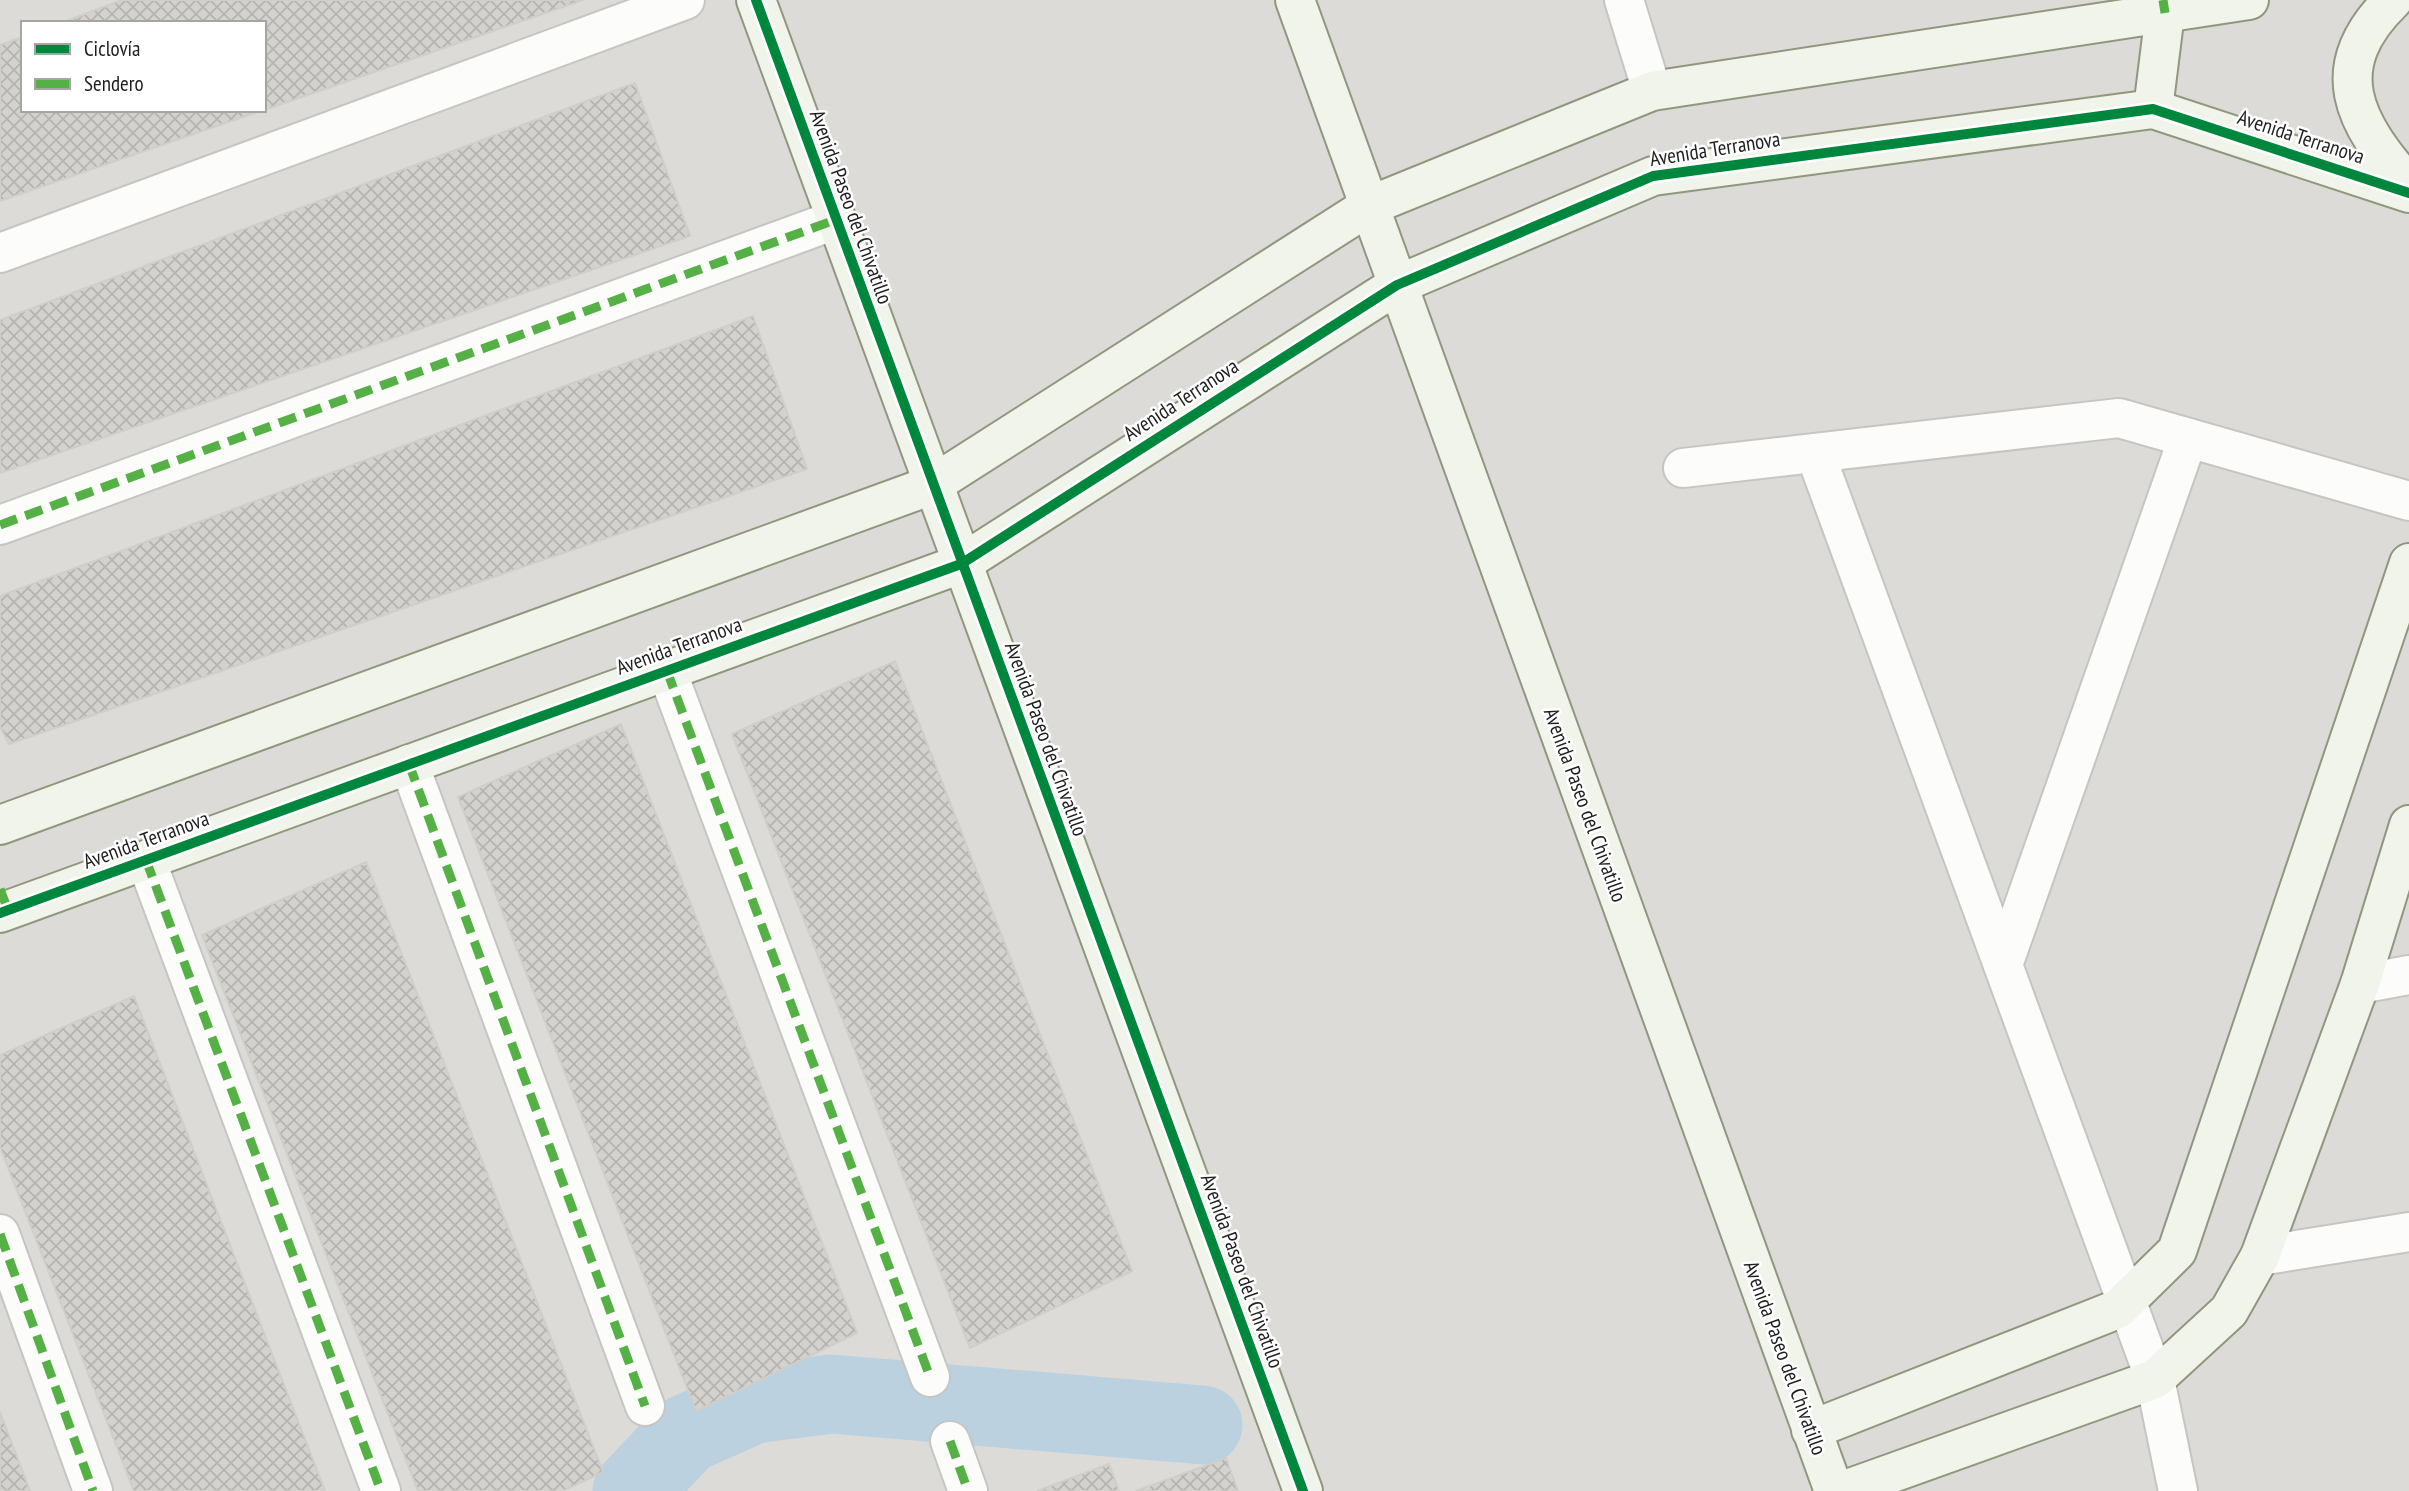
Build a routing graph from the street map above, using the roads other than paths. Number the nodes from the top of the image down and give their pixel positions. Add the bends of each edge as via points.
1 (685, 0) edge
2 (755, 0) edge
3 (1294, 0) edge
4 (1624, 0) edge
5 (2249, 0) edge
6 (2393, 0) edge
7 (2164, 6) edge
8 (1652, 91) junction
9 (2153, 110) junction
10 (2409, 185) edge
11 (2409, 193) edge
12 (1369, 206) junction
13 (835, 220) junction
14 (0, 253) edge
15 (1398, 285) junction
16 (2188, 438) junction
17 (1815, 453) junction
18 (1683, 468) dead end
19 (932, 485) junction
20 (2409, 500) edge
21 (0, 525) edge
22 (2409, 563) edge
23 (961, 564) junction
24 (667, 671) junction
25 (409, 764) junction
26 (0, 825) edge
27 (2409, 825) edge
28 (146, 860) junction
29 (3, 904) edge
30 (2003, 965) junction
31 (2409, 975) edge
32 (2360, 984) junction
33 (2409, 1232) edge
34 (0, 1234) edge
35 (2260, 1256) junction
36 (2127, 1301) junction
37 (930, 1377) dead end
38 (2155, 1380) junction
39 (645, 1406) dead end
40 (1811, 1430) junction
41 (950, 1441) dead end
42 (93, 1491) edge
43 (382, 1491) edge
44 (968, 1491) edge
45 (1303, 1491) edge
46 (1834, 1491) edge
47 (1842, 1491) edge
48 (2178, 1491) edge

1 - 14 street
2 - 13 street, Avenida Paseo del Chivatillo
3 - 12 street, Avenida Paseo del Chivatillo
4 - 8 street
5 - 7 street
6 - 10 street via 2361,42 2351,79 2356,113 2379,151
7 - 8 street
7 - 9 street
8 - 12 street
9 - 11 street, Avenida Terranova
9 - 15 street, Avenida Terranova via 1653,176
12 - 15 street, Avenida Paseo del Chivatillo
12 - 19 street
13 - 19 street, Avenida Paseo del Chivatillo
13 - 21 street
15 - 23 street, Avenida Terranova
15 - 40 street, Avenida Paseo del Chivatillo
16 - 17 street via 2119,418
16 - 20 street
16 - 30 street
17 - 18 street
17 - 30 street
19 - 23 street, Avenida Paseo del Chivatillo
19 - 26 street
22 - 36 street via 2177,1251
23 - 24 street, Avenida Terranova
23 - 45 street, Avenida Paseo del Chivatillo
24 - 25 street, Avenida Terranova
24 - 37 street
25 - 28 street, Avenida Terranova
25 - 39 street
27 - 32 street
28 - 29 street, Avenida Terranova
28 - 43 street
30 - 36 street
31 - 32 street
32 - 35 street
33 - 35 street
34 - 42 street
35 - 38 street via 2229,1311
36 - 38 street
36 - 40 street via 2118,1309
38 - 47 street
38 - 48 street
40 - 46 street, Avenida Paseo del Chivatillo
41 - 44 street

